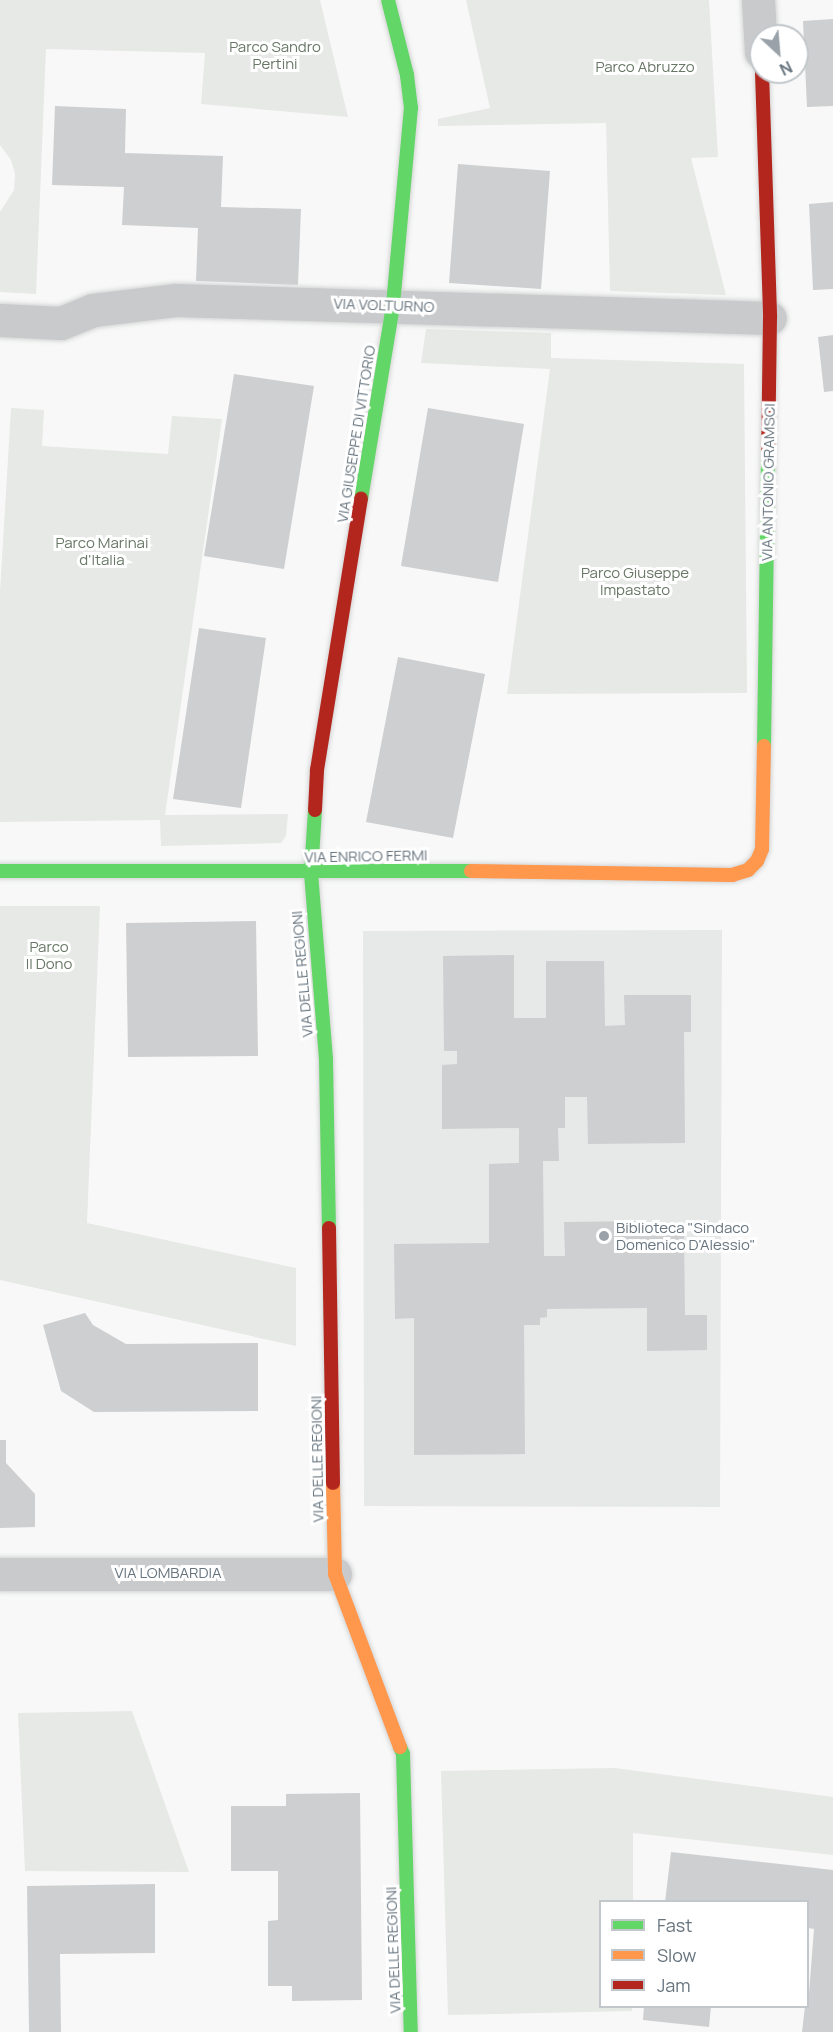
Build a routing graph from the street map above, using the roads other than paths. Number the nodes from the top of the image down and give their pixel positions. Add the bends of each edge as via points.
1 (388, 0) edge
2 (758, 0) edge
3 (759, 24) edge
4 (762, 84) edge
5 (393, 305) junction
6 (771, 318) junction
7 (0, 320) edge
8 (0, 871) edge
9 (311, 873) junction
10 (732, 875) joint
11 (335, 1574) junction
12 (0, 1575) edge
13 (411, 2032) edge

1 - 5 street, VIA GIUSEPPE DI VITTORIO via 411,108
2 - 3 street
4 - 6 street, VIA ANTONIO GRAMSCI
5 - 6 street, VIA VOLTURNO
5 - 7 street, VIA VOLTURNO via 176,300 93,310 61,323
5 - 9 street, VIA GIUSEPPE DI VITTORIO via 317,770
6 - 10 street, VIA ANTONIO GRAMSCI via 762,849 748,870
8 - 9 street, VIA ENRICO FERMI
9 - 10 street, VIA ENRICO FERMI
9 - 11 street, VIA DELLE REGIONI via 326,1060
11 - 12 street, VIA LOMBARDIA
11 - 13 street, VIA DELLE REGIONI via 403,1754

